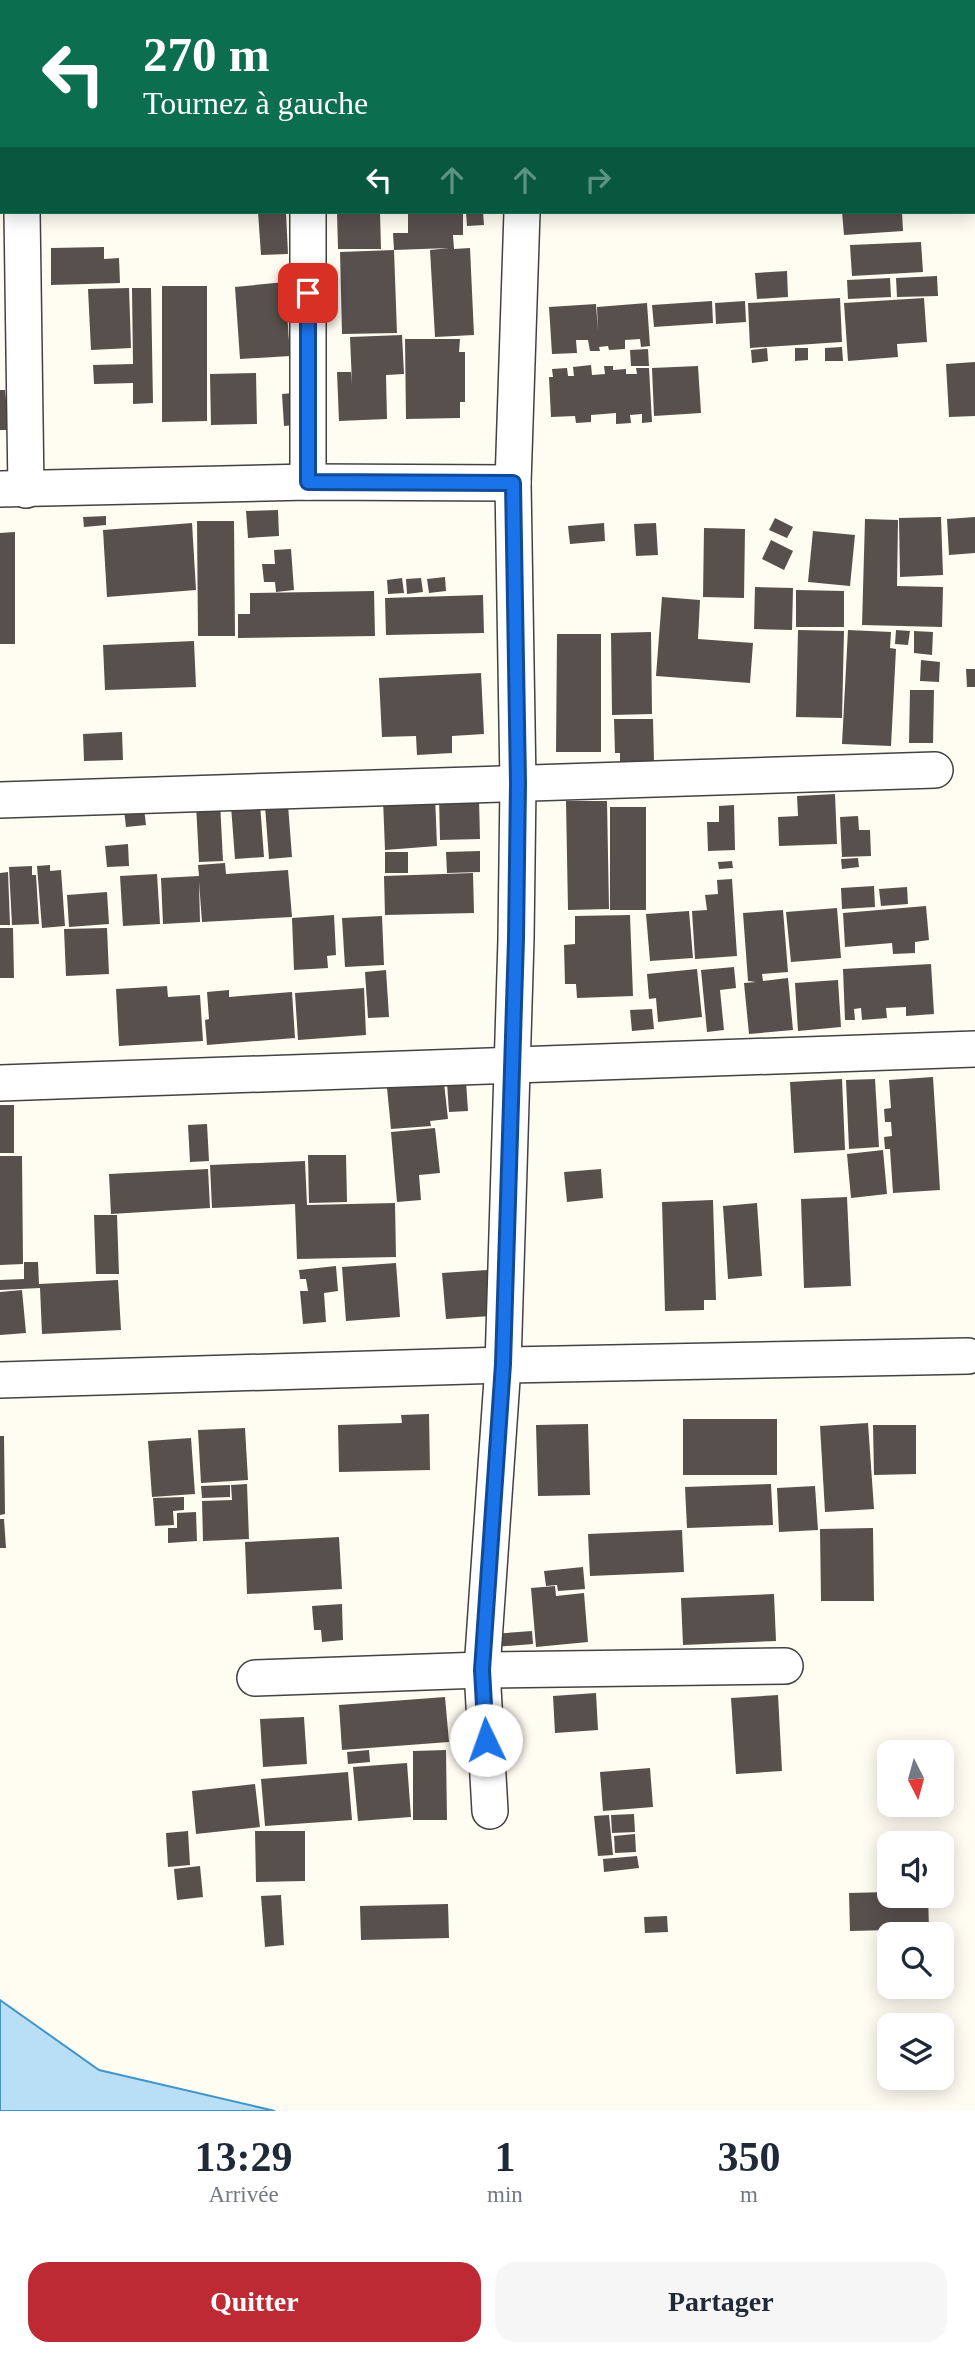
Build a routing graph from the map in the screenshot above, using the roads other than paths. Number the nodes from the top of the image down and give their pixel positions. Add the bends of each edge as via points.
1 (22, 214) edge
2 (308, 214) edge
3 (522, 214) edge
4 (308, 482) junction
5 (513, 483) junction
6 (13, 489) edge
7 (935, 770) dead end
8 (518, 783) junction
9 (0, 800) edge
10 (975, 1049) edge
11 (512, 1064) junction
12 (0, 1083) edge
13 (968, 1356) dead end
14 (503, 1364) junction
15 (0, 1380) edge
16 (785, 1666) dead end
17 (482, 1670) junction
18 (255, 1678) dead end
19 (490, 1811) dead end

1 - 6 street
2 - 4 street
3 - 5 street
4 - 5 street
4 - 6 street
5 - 8 street
7 - 8 street
8 - 9 street
8 - 11 street
10 - 11 street
11 - 12 street
11 - 14 street
13 - 14 street
14 - 15 street
14 - 17 street
16 - 17 street
17 - 18 street
17 - 19 street

